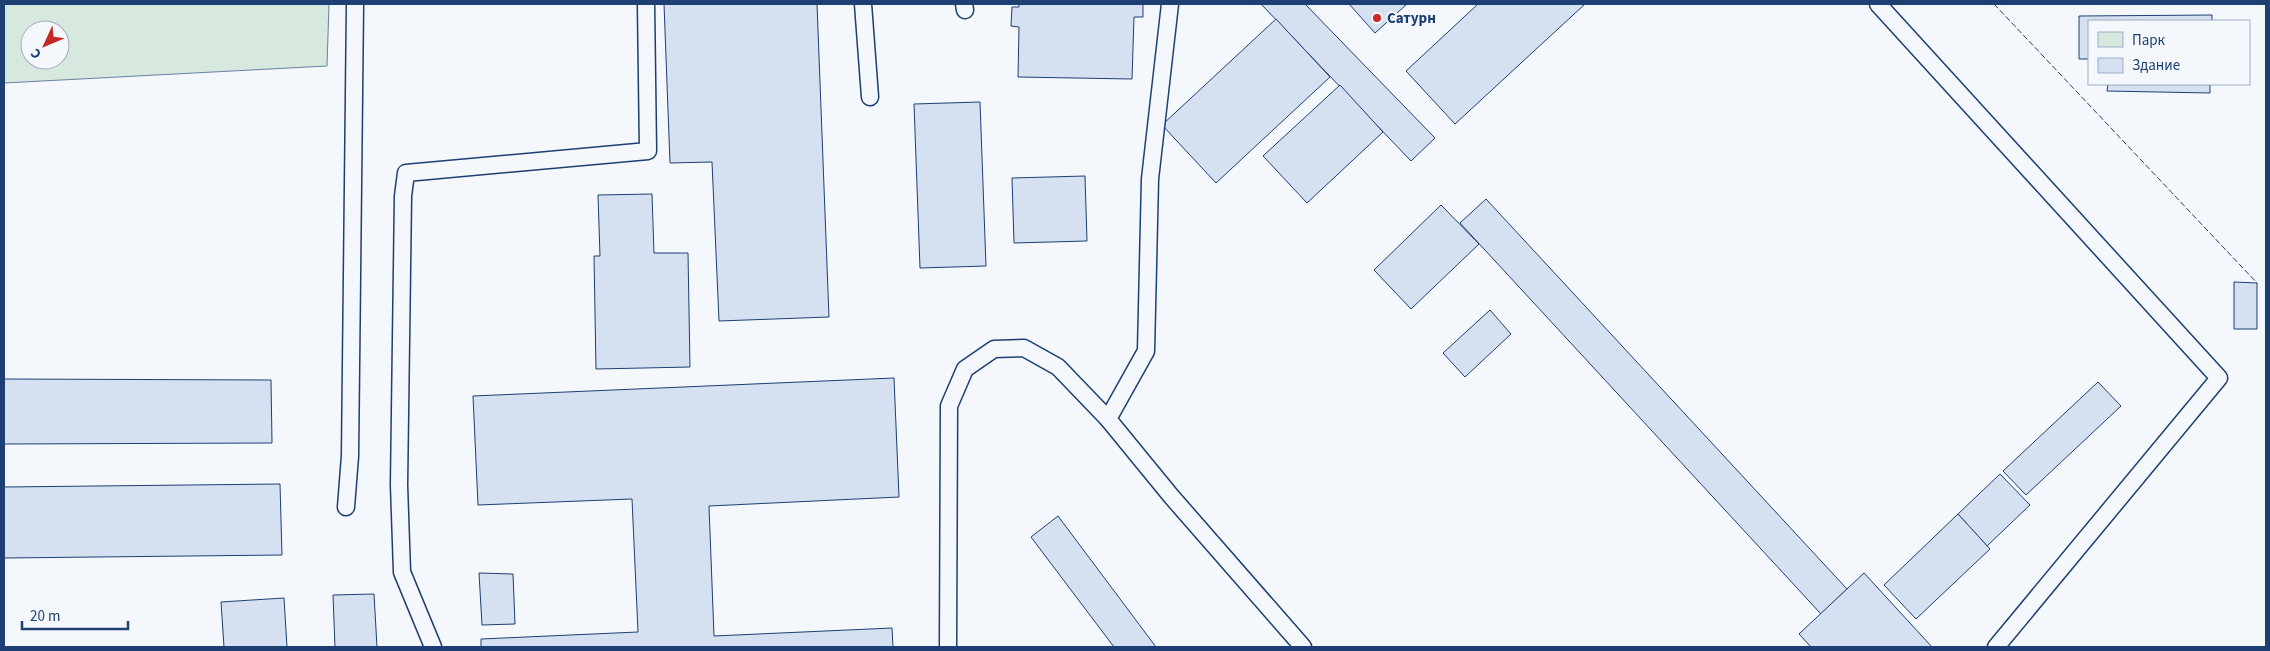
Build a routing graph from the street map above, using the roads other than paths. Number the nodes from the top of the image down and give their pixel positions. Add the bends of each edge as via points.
1 (355, 4) edge
2 (646, 4) edge
3 (863, 4) edge
4 (1170, 4) edge
5 (1878, 4) edge
6 (870, 97) dead end
7 (1108, 419) junction
8 (346, 507) dead end
9 (433, 647) edge
10 (948, 647) edge
11 (1303, 647) edge
12 (1996, 647) edge

1 - 8 lane via 350,456
2 - 9 lane via 648,151 406,173 402,196 399,485 402,572
3 - 6 lane
4 - 7 lane via 1150,179 1146,351
5 - 12 lane via 2219,378
7 - 10 lane via 1058,367 1024,348 994,349 965,369 949,406
7 - 11 lane

